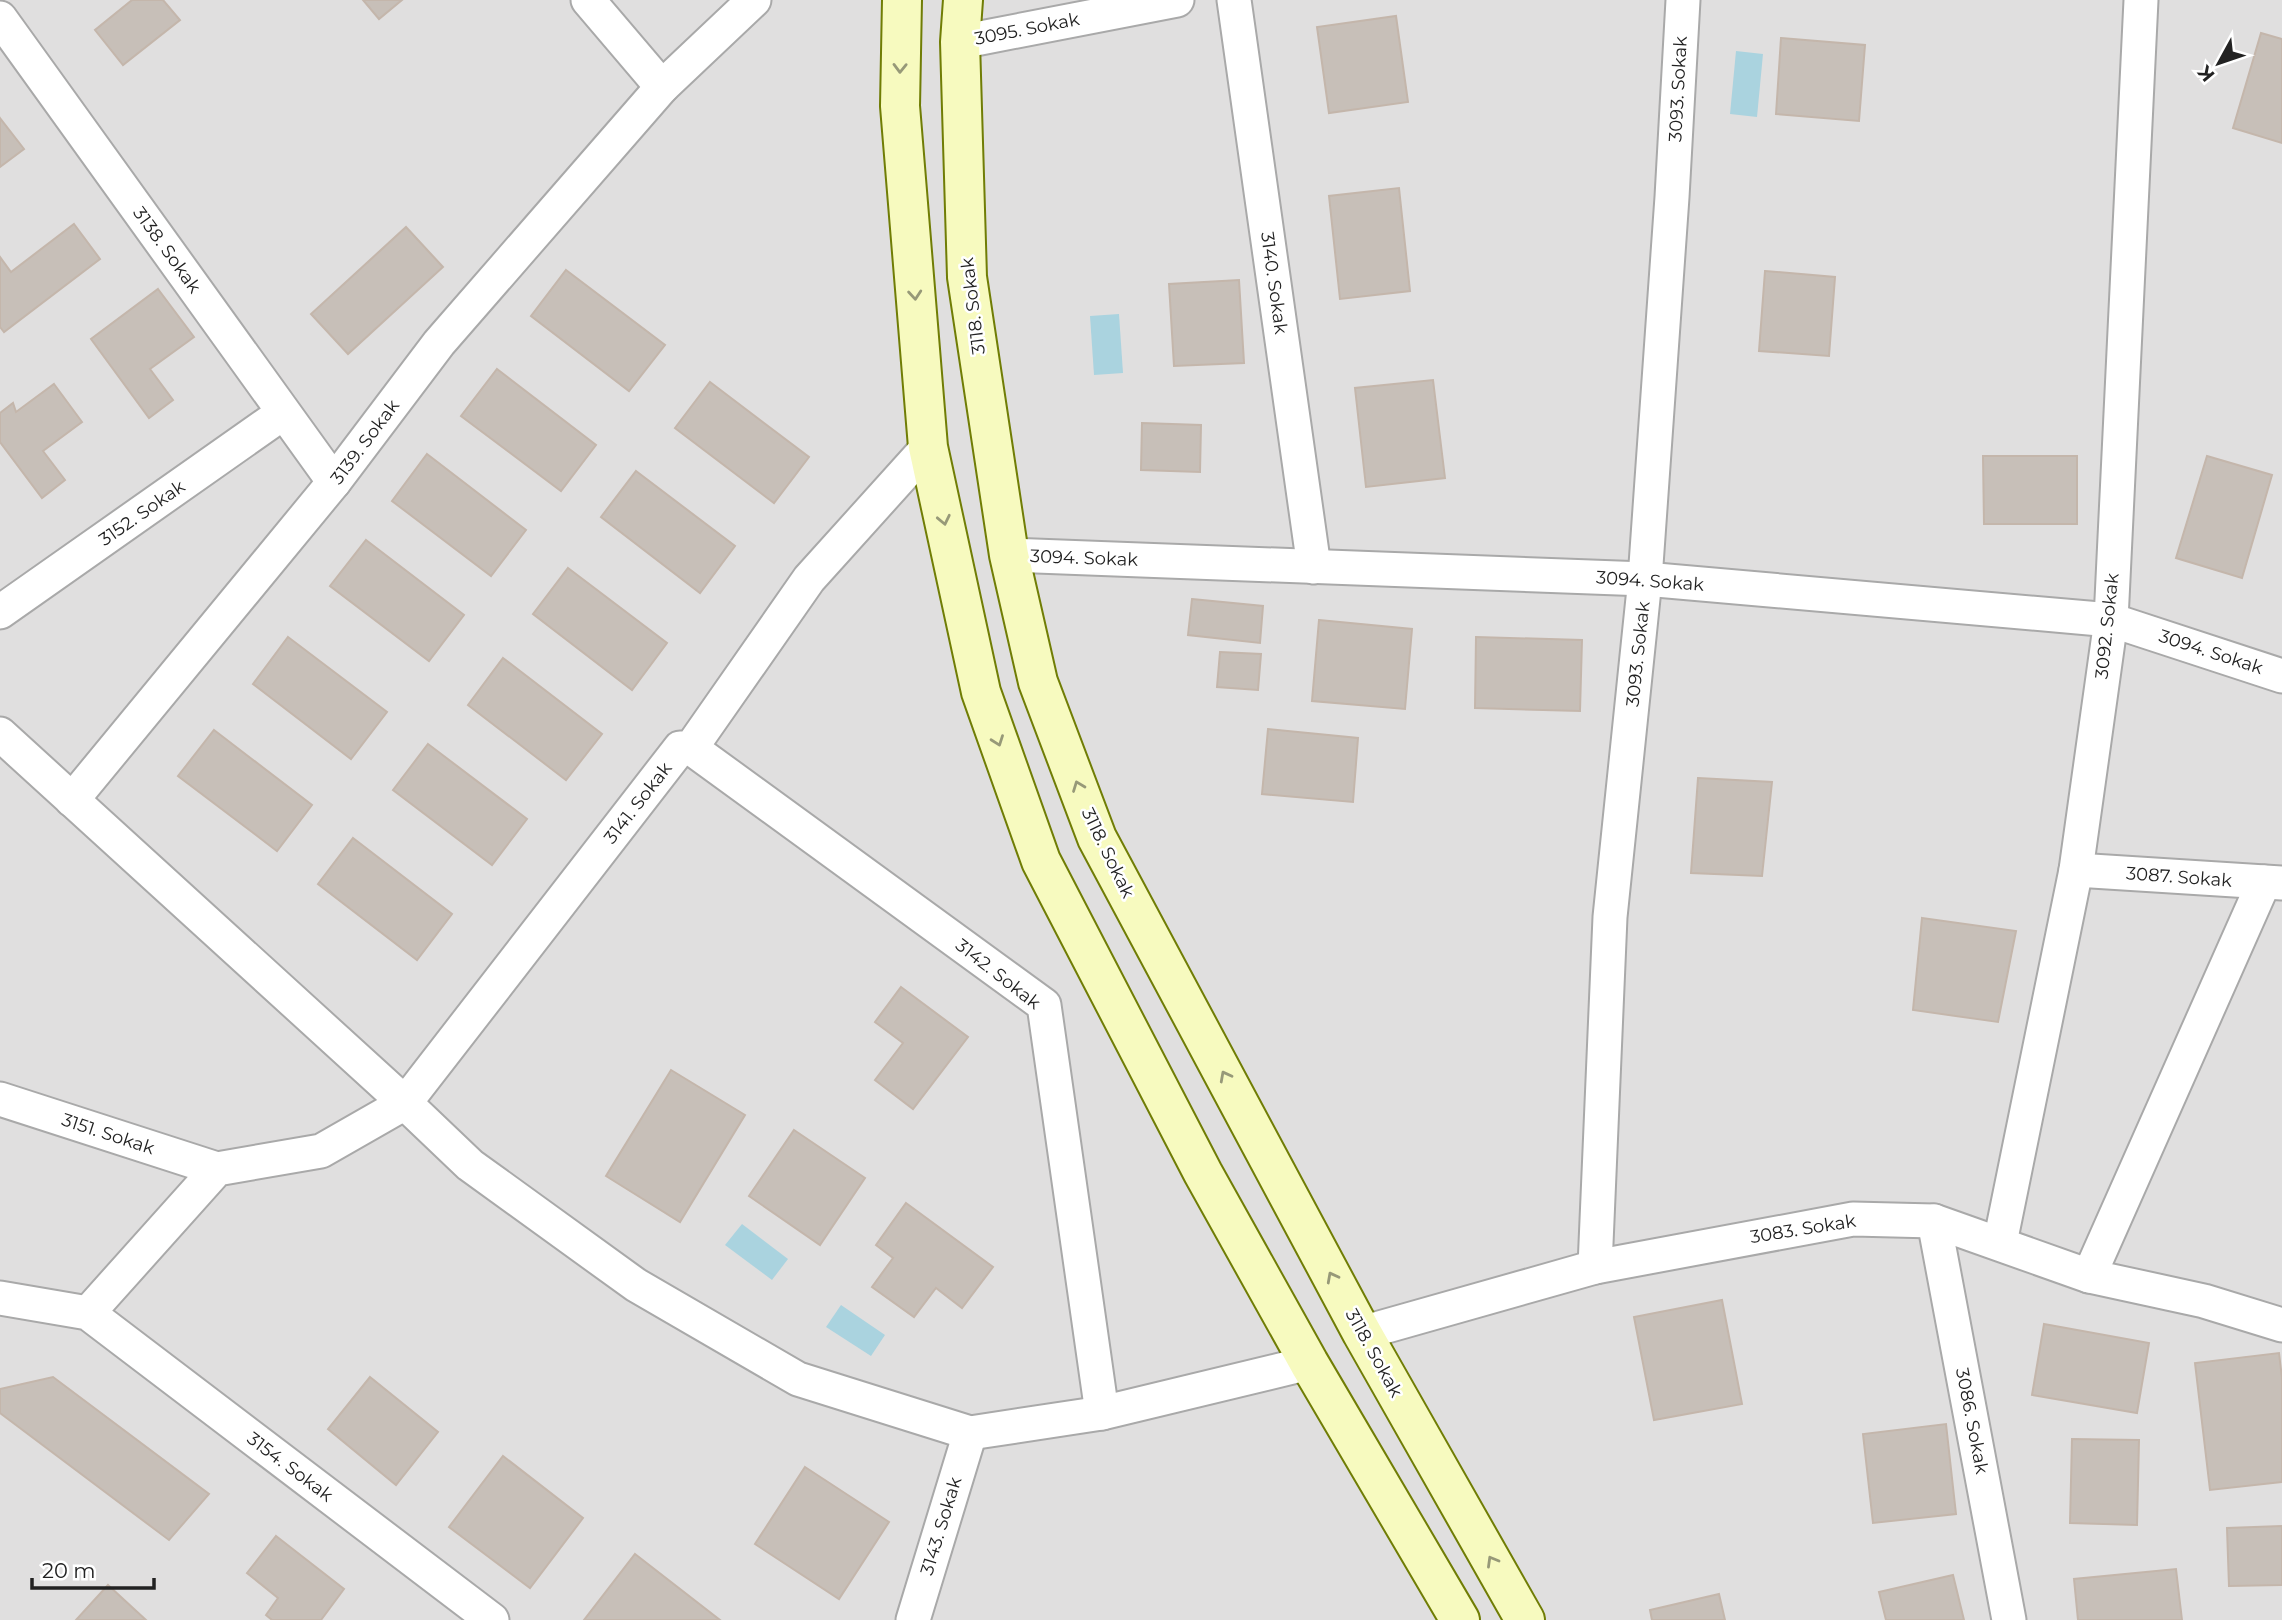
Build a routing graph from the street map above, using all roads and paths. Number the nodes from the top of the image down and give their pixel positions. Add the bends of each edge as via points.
1 (588, 0) edge
2 (754, 0) edge
3 (902, 0) edge
4 (963, 0) edge
5 (1177, 0) edge
6 (1234, 0) edge
7 (1683, 0) edge
8 (2141, 0) edge
9 (0, 18) edge
10 (960, 42) junction
11 (662, 87) junction
12 (284, 413) junction
13 (928, 447) junction
14 (334, 482) junction
15 (1009, 555) junction
16 (1314, 566) junction
17 (1645, 579) junction
18 (0, 612) edge
19 (2110, 620) junction
20 (2282, 676) edge
21 (0, 734) edge
22 (691, 748) junction
23 (72, 800) junction
24 (2076, 870) junction
25 (2273, 883) edge
26 (0, 1099) edge
27 (405, 1103) junction
28 (217, 1169) junction
29 (1934, 1221) junction
30 (2000, 1243) junction
31 (1595, 1267) junction
32 (2089, 1276) junction
33 (0, 1298) edge
34 (88, 1313) junction
35 (2282, 1325) edge
36 (1362, 1333) junction
37 (1309, 1363) junction
38 (1102, 1413) junction
39 (970, 1433) junction
40 (492, 1620) edge
41 (913, 1620) edge
42 (1460, 1620) edge
43 (1525, 1620) edge
44 (2009, 1620) edge

1 - 11 street
2 - 11 street, 3139. Sokak
3 -> 13 main road via 900,106
4 - 10 main road, 3118. Sokak
5 - 10 street, 3095. Sokak
6 - 16 street, 3140. Sokak
7 - 17 street, 3093. Sokak
8 - 19 street, 3092. Sokak
9 - 12 street, 3138. Sokak
10 - 15 main road, 3118. Sokak via 967,277
11 - 14 street, 3139. Sokak via 439,343
12 - 14 street, 3138. Sokak
12 - 18 street, 3152. Sokak
13 - 22 street, 3141. Sokak via 809,579
13 -> 37 main road via 981,692 1041,861 1203,1173
14 - 23 street, 3139. Sokak
15 - 16 street, 3094. Sokak
36 -> 15 main road, 3118. Sokak via 1097,838 1038,682
16 - 17 street, 3094. Sokak
17 - 19 street, 3094. Sokak
17 - 31 street, 3093. Sokak via 1610,917
19 - 20 street, 3094. Sokak
19 - 24 street, 3092. Sokak
21 - 23 street
22 - 27 street, 3141. Sokak via 680,748
22 - 38 street, 3142. Sokak via 1044,1005
23 - 27 street
24 - 25 street, 3087. Sokak
24 - 30 street, 3092. Sokak
25 - 32 street
26 - 28 street, 3151. Sokak
27 - 28 street via 321,1151
27 - 39 street via 470,1165 636,1285 798,1379
28 - 34 street
29 - 30 street, 3083. Sokak
29 - 31 street, 3083. Sokak via 1853,1219
29 - 44 street, 3086. Sokak
30 - 32 street, 3083. Sokak
31 - 36 street, 3083. Sokak
32 - 35 street, 3083. Sokak via 2204,1301
33 - 34 street
34 - 40 street, 3154. Sokak
43 -> 36 main road, 3118. Sokak
37 - 38 street
37 - 42 main road
38 - 39 street
39 - 41 street, 3143. Sokak

